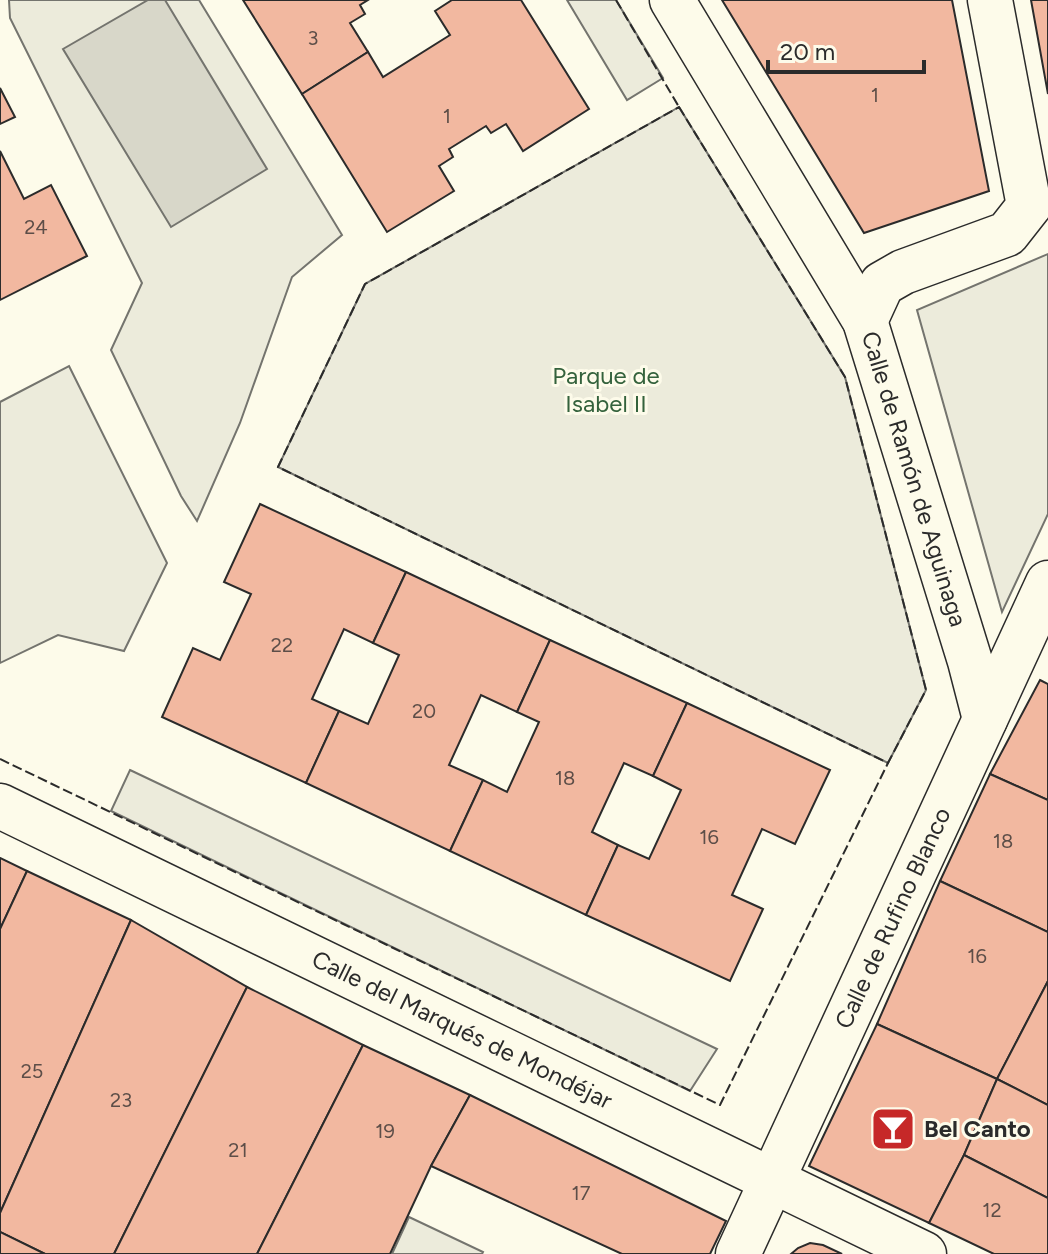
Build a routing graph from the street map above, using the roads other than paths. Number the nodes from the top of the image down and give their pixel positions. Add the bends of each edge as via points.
1 (672, 0) edge
2 (990, 0) edge
3 (865, 321) junction
4 (1048, 583) edge
5 (985, 719) junction
6 (0, 806) edge
7 (772, 1181) junction
8 (738, 1254) edge
9 (924, 1254) edge

1 - 3 street, Calle de Ramón de Aguinaga
2 - 3 street via 1029,206 1007,234 882,284
3 - 5 street, Calle de Ramón de Aguinaga
4 - 5 street, Calle de Rufino Blanco
5 - 7 street, Calle de Rufino Blanco
6 - 7 street, Calle del Marqués de Mondéjar
7 - 8 street, Calle de Rufino Blanco
7 - 9 street, Calle del Marqués de Mondéjar

